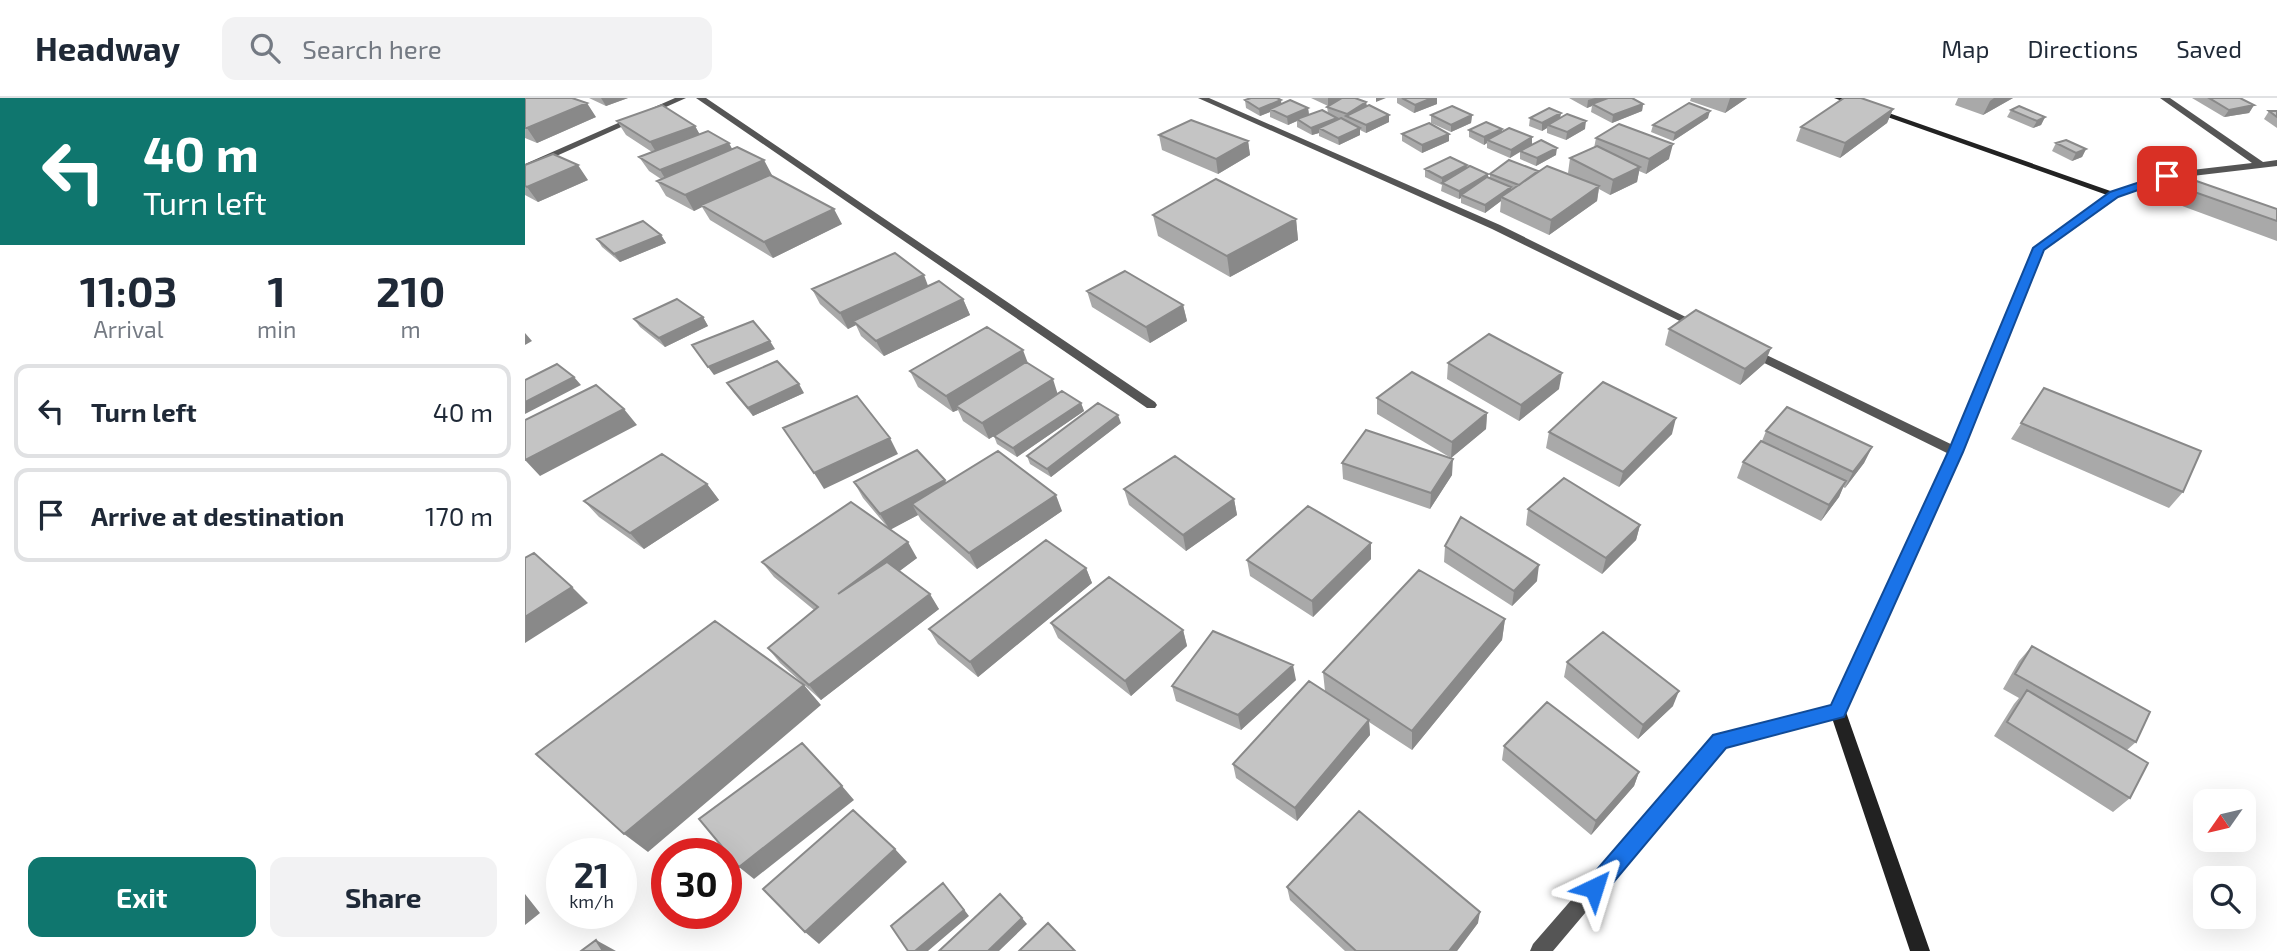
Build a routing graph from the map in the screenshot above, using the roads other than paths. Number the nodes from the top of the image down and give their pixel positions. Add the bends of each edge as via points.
1 (681, 98) edge
2 (700, 98) edge
3 (1202, 98) edge
4 (1838, 98) edge
5 (2164, 98) edge
6 (2277, 163) edge
7 (2261, 164) junction
8 (525, 167) edge
9 (2114, 194) junction
10 (1707, 330) edge
11 (1744, 349) edge
12 (1151, 405) dead end
13 (1956, 452) junction
14 (1838, 712) junction
15 (1541, 951) edge
16 (1920, 951) edge

1 - 8 street
2 - 12 street
3 - 10 street via 1496,227
4 - 9 street
5 - 7 street
6 - 7 street
7 - 9 street via 2167,176
9 - 13 street via 2039,248
11 - 13 street
13 - 14 street
14 - 15 street via 1720,741
14 - 16 street

